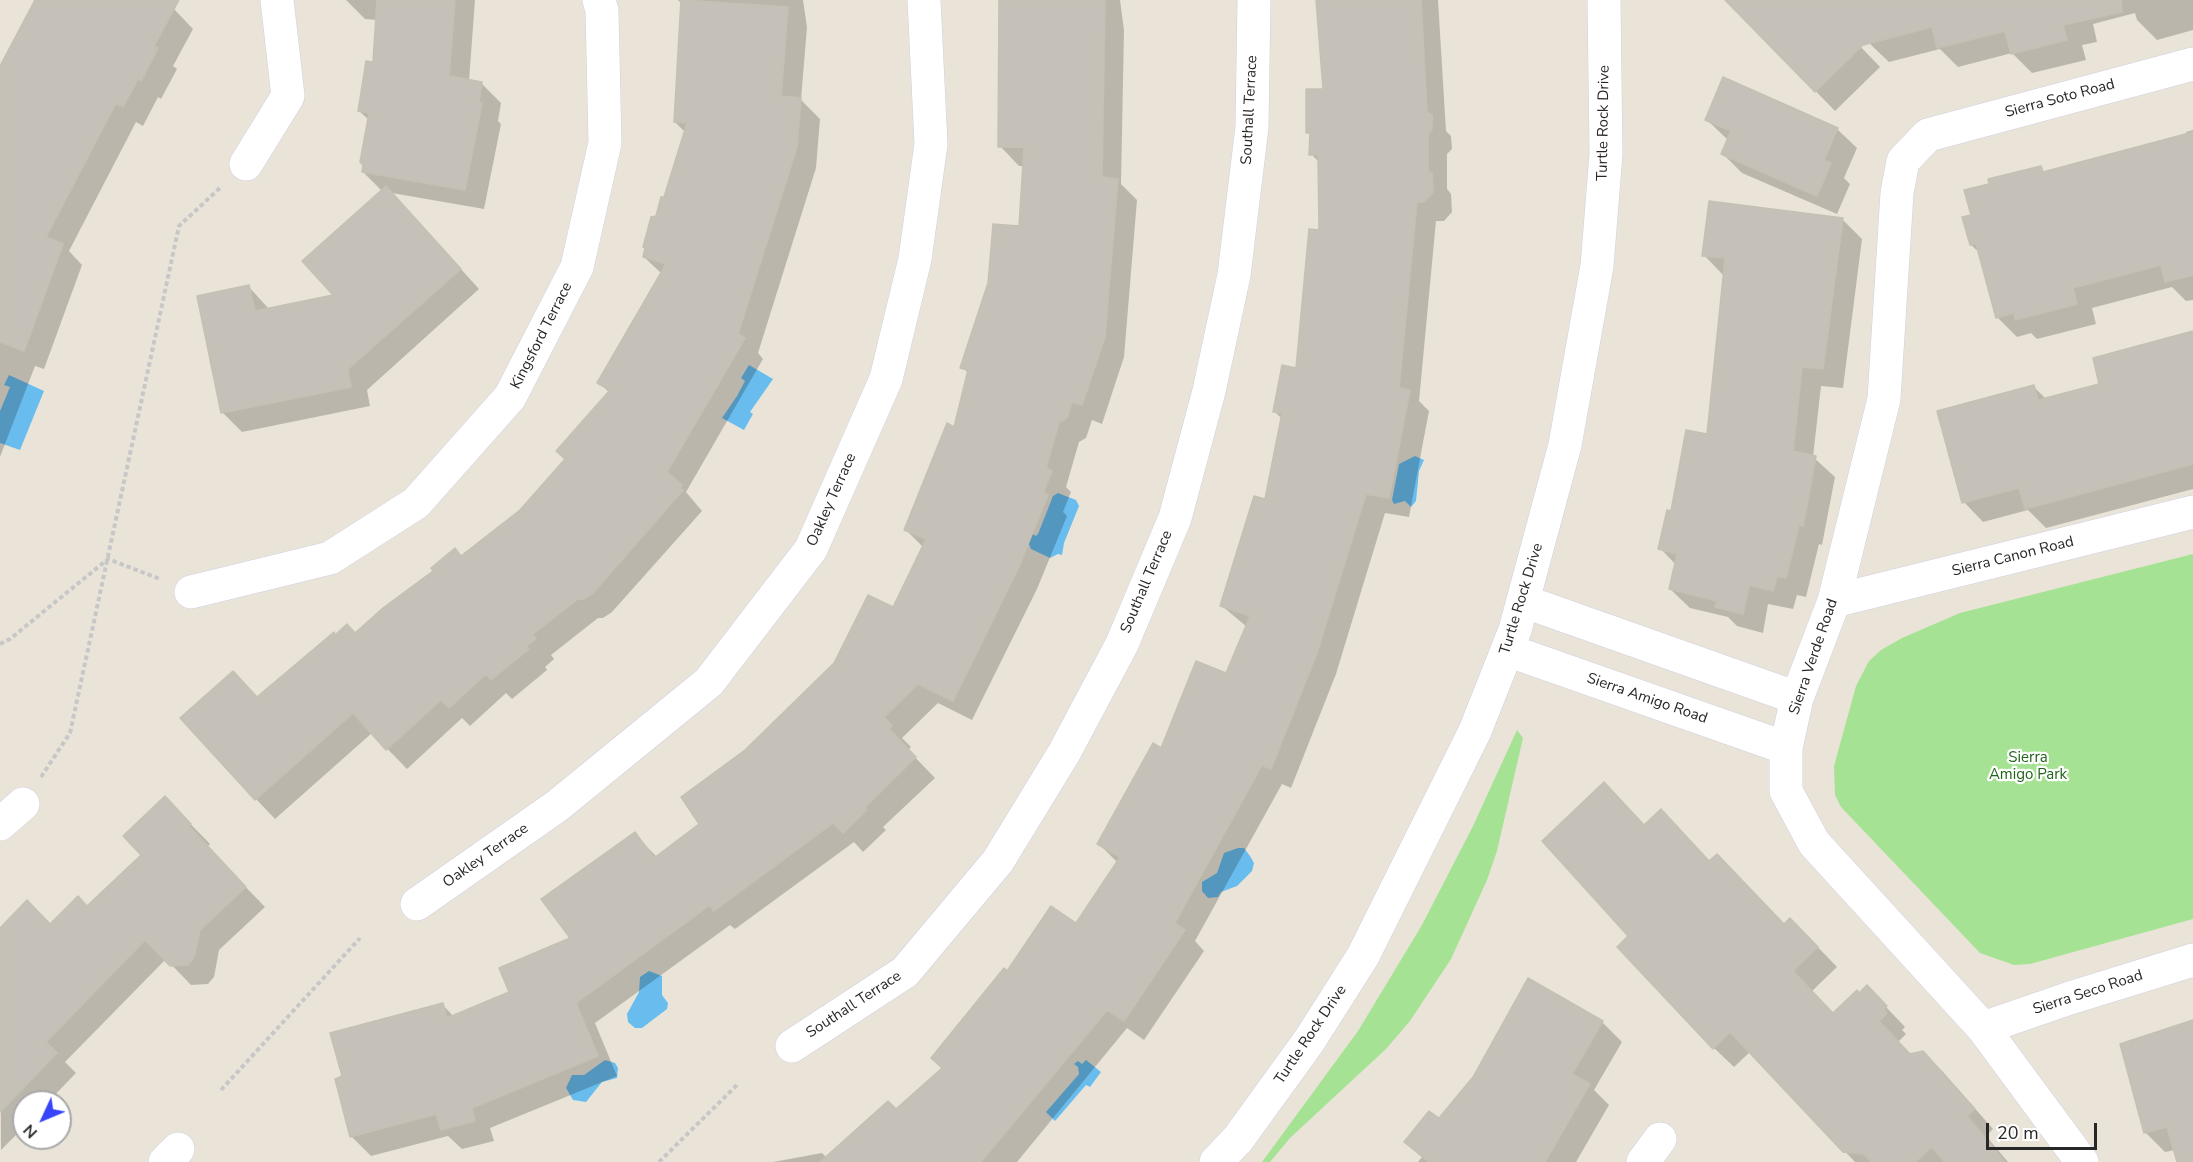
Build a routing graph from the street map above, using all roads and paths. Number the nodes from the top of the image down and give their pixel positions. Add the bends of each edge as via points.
1 (277, 0) edge
2 (599, 0) edge
3 (924, 0) edge
4 (1254, 0) edge
5 (1604, 0) edge
6 (2193, 64) edge
7 (1928, 135) joint
8 (246, 164) joint
9 (2193, 512) edge
10 (108, 559) junction
11 (192, 592) joint
12 (1523, 601) junction
13 (1834, 601) junction
14 (0, 644) edge
15 (1507, 650) junction
16 (1797, 698) junction
17 (1786, 748) junction
18 (12, 814) edge
19 (417, 904) dead end
20 (360, 938) dead end
21 (2193, 960) edge
22 (1983, 1028) junction
23 (792, 1046) dead end
24 (738, 1084) dead end
25 (221, 1090) dead end
26 (659, 1162) edge
27 (1216, 1162) edge
28 (2082, 1162) edge

1 - 8 street via 288,96
2 - 11 street, Kingsford Terrace via 605,143 576,267 510,398 416,503 330,558
3 - 19 street, Oakley Terrace via 931,144 915,259 886,379 811,549 709,682 557,806
4 - 23 street, Southall Terrace via 1252,127 1234,275 1175,518 1122,644 1065,753 998,861 905,972
5 - 12 street, Turtle Rock Drive via 1606,154 1597,266 1565,446
6 - 7 street, Sierra Soto Road
7 - 13 street, Sierra Verde Road via 1903,161 1897,193 1884,399
8 - 10 path via 179,226
9 - 13 street, Sierra Canon Road
10 - 11 path
10 - 14 path
10 - 18 path via 70,733
12 - 15 street, Turtle Rock Drive
12 - 16 street
13 - 16 street, Sierra Verde Road
15 - 17 street, Sierra Amigo Road
15 - 27 street, Turtle Rock Drive via 1475,731 1363,956 1309,1041 1238,1139
16 - 17 street, Sierra Verde Road
17 - 22 street, Sierra Verde Road via 1786,791 1814,843
20 - 25 path
21 - 22 street, Sierra Seco Road
22 - 28 street, Sierra Verde Road
24 - 26 path

